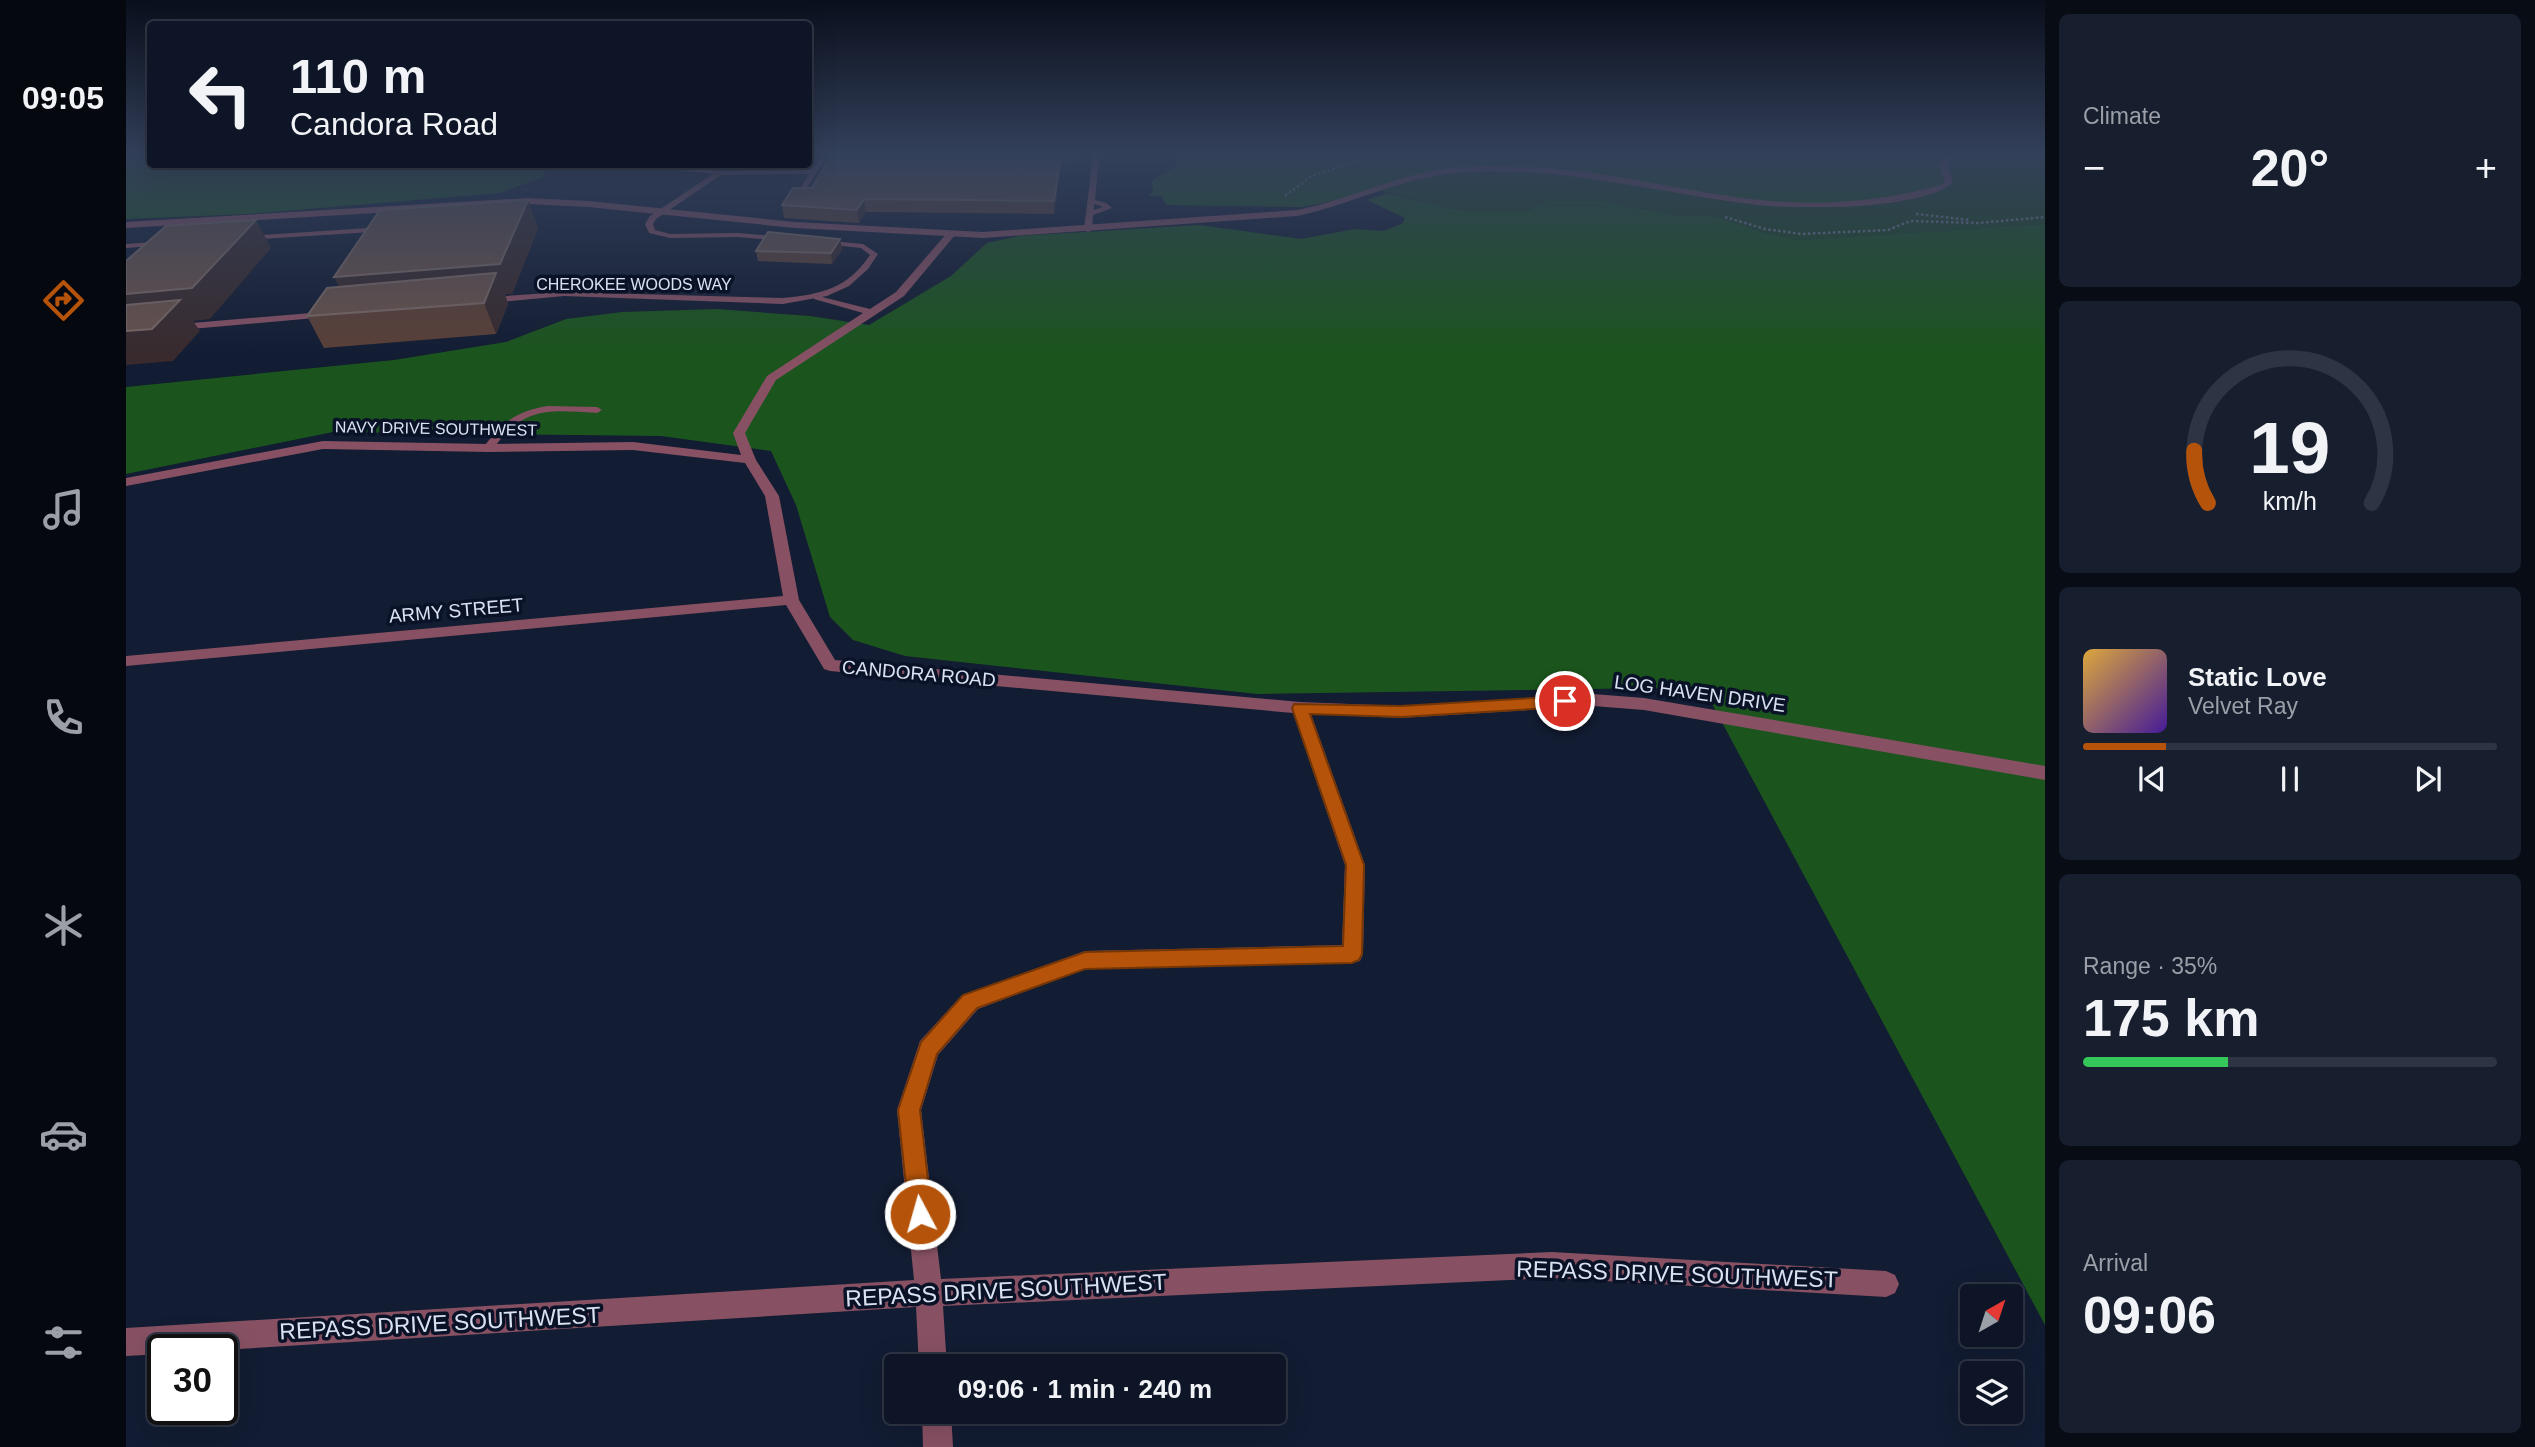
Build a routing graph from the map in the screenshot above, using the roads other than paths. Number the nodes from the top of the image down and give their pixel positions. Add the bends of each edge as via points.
1 (165, 223) edge
2 (651, 223) edge
3 (770, 223) edge
4 (1089, 223) edge
5 (1180, 223) edge
6 (126, 225) edge
7 (394, 228) edge
8 (1088, 230) junction
9 (950, 234) junction
10 (238, 239) edge
11 (792, 239) edge
12 (819, 242) edge
13 (169, 243) edge
14 (155, 244) junction
15 (126, 246) edge
16 (145, 253) edge
17 (818, 297) junction
18 (484, 301) edge
19 (871, 312) junction
20 (335, 314) edge
21 (165, 329) edge
22 (597, 410) dead end
23 (488, 448) junction
24 (749, 460) junction
25 (126, 482) edge
26 (791, 600) junction
27 (126, 661) edge
28 (1261, 705) joint
29 (1300, 708) junction
30 (2045, 774) edge
31 (1886, 1284) dead end
32 (929, 1293) junction
33 (126, 1342) edge
34 (932, 1354) edge
35 (937, 1424) edge
36 (938, 1447) edge

1 - 6 street
2 - 11 lane via 652,231 670,236
3 - 9 street
4 - 8 lane
5 - 8 street
7 - 10 lane
8 - 9 street
9 - 19 street, CANDORA ROAD via 900,293
12 - 17 lane, CHEROKEE WOODS WAY via 863,246 874,254 866,271 841,289
13 - 14 lane
14 - 15 lane
14 - 16 lane
17 - 18 lane, CHEROKEE WOODS WAY via 783,301 564,294
17 - 19 street
19 - 24 street, CANDORA ROAD via 771,378 739,433
20 - 21 lane
22 - 23 lane via 547,408 522,413 502,427
23 - 24 street, NAVY DRIVE SOUTHWEST via 633,446
23 - 25 street, NAVY DRIVE SOUTHWEST via 323,445
24 - 26 street, CANDORA ROAD via 772,496
26 - 27 street, ARMY STREET
26 - 28 street, CANDORA ROAD via 830,665
28 - 29 street, LOG HAVEN DRIVE
29 - 30 street, LOG HAVEN DRIVE via 1401,712 1592,700 1644,704
29 - 32 street via 1355,865 1352,954 1085,960 970,1002 928,1049 909,1110
31 - 32 street, REPASS DRIVE SOUTHWEST via 1552,1265
32 - 33 street, REPASS DRIVE SOUTHWEST
32 - 34 street
35 - 36 street

